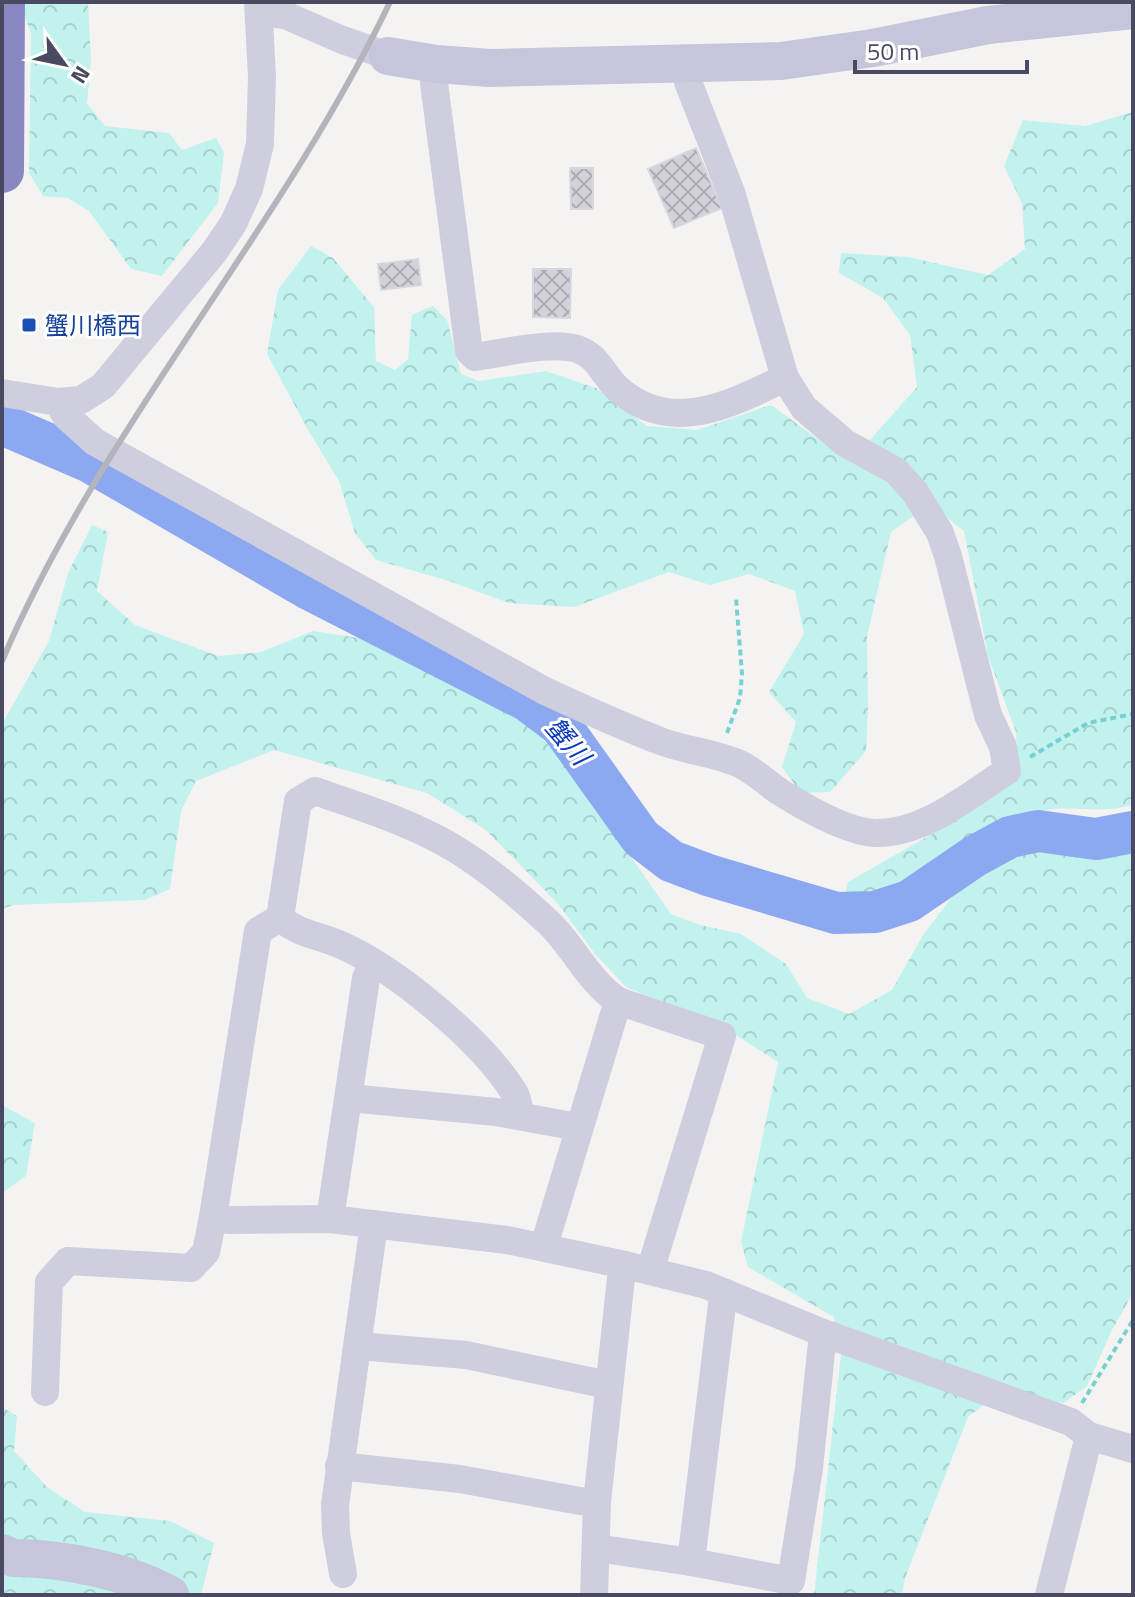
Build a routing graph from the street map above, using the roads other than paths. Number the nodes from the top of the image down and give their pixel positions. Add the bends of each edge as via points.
1 (3, 2) edge
2 (260, 7) edge
3 (1133, 10) edge
4 (388, 56) joint
5 (436, 64) junction
6 (685, 65) junction
7 (2, 171) edge
8 (785, 378) junction
9 (2, 393) edge
10 (58, 402) junction
11 (280, 918) junction
12 (373, 964) junction
13 (618, 1001) junction
14 (349, 1098) junction
15 (520, 1115) junction
16 (578, 1127) junction
17 (213, 1217) junction
18 (330, 1219) junction
19 (374, 1224) junction
20 (544, 1246) junction
21 (638, 1268) junction
22 (726, 1293) junction
23 (823, 1333) junction
24 (358, 1346) junction
25 (608, 1385) junction
26 (45, 1392) dead end
27 (1080, 1429) junction
28 (1133, 1449) edge
29 (339, 1466) junction
30 (597, 1502) junction
31 (596, 1548) junction
32 (2, 1553) edge
33 (691, 1562) junction
34 (343, 1574) dead end
35 (170, 1595) edge
36 (594, 1595) edge
37 (1049, 1595) edge

1 - 7 highway
2 - 4 street
2 - 10 street via 260,144 233,224 103,386 81,400
3 - 6 street via 988,25 781,61
4 - 5 street
5 - 6 street
5 - 8 street via 434,83 469,351 475,357 563,346 581,350 618,389 667,414 710,409
6 - 8 street via 731,192
8 - 10 street via 804,408 845,443 896,471 940,533 988,715 1003,747 1007,771 935,817 904,830 873,833 845,825 804,806 743,765 667,744 545,691 95,442
9 - 10 street
11 - 12 street via 295,931 341,945
11 - 13 street via 298,801 315,791 384,815 469,859 550,924 603,991
11 - 17 street via 258,931
12 - 14 street via 366,978
12 - 15 street via 412,989 480,1049 516,1094
13 - 16 street
13 - 21 street via 722,1036
14 - 15 street
14 - 18 street
15 - 16 street
16 - 20 street
17 - 18 street
17 - 26 street via 206,1252 191,1268 68,1261 49,1282
18 - 19 street
19 - 20 street
19 - 24 street
20 - 21 street
21 - 22 street
21 - 25 street via 621,1278
22 - 23 street
22 - 33 street
23 - 27 street
23 - 33 street via 791,1581
24 - 25 street via 466,1355
24 - 29 street
25 - 30 street
27 - 28 street
27 - 37 street
29 - 30 street
29 - 34 street via 336,1533
30 - 31 street
31 - 33 street
31 - 36 street
32 - 35 street via 111,1571

